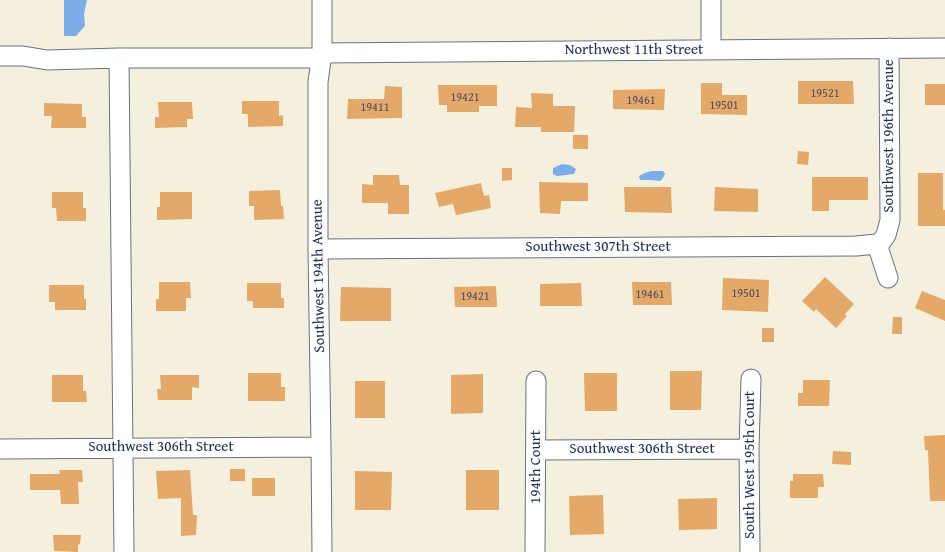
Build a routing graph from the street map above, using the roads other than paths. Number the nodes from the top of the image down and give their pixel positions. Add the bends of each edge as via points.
1 (322, 0) edge
2 (711, 0) edge
3 (889, 48) junction
4 (945, 48) edge
5 (710, 50) junction
6 (0, 56) edge
7 (322, 56) junction
8 (119, 58) junction
9 (877, 244) junction
10 (318, 249) junction
11 (888, 278) dead end
12 (751, 379) dead end
13 (536, 381) dead end
14 (321, 447) junction
15 (123, 448) junction
16 (0, 449) edge
17 (749, 449) junction
18 (536, 450) junction
19 (124, 552) edge
20 (322, 552) edge
21 (535, 552) edge
22 (750, 552) edge

1 - 7 street, Southwest 194th Avenue
2 - 5 street
3 - 4 street, Northwest 11th Street
3 - 5 street, Northwest 11th Street
3 - 9 street, Southwest 196th Avenue via 890,220 886,235
5 - 7 street, Northwest 11th Street
6 - 8 street, Northwest 11th Street via 47,60
7 - 8 street, Northwest 11th Street
7 - 10 street, Southwest 194th Avenue via 318,82
8 - 15 street
9 - 10 street, Southwest 307th Street
9 - 11 street
10 - 14 street, Southwest 194th Avenue
12 - 17 street, South West 195th Court
13 - 18 street, 194th Court
14 - 15 street, Southwest 306th Street
14 - 20 street, Southwest 194th Avenue
15 - 16 street, Southwest 306th Street
15 - 19 street
17 - 18 street, Southwest 306th Street
17 - 22 street, South West 195th Court
18 - 21 street, 194th Court

